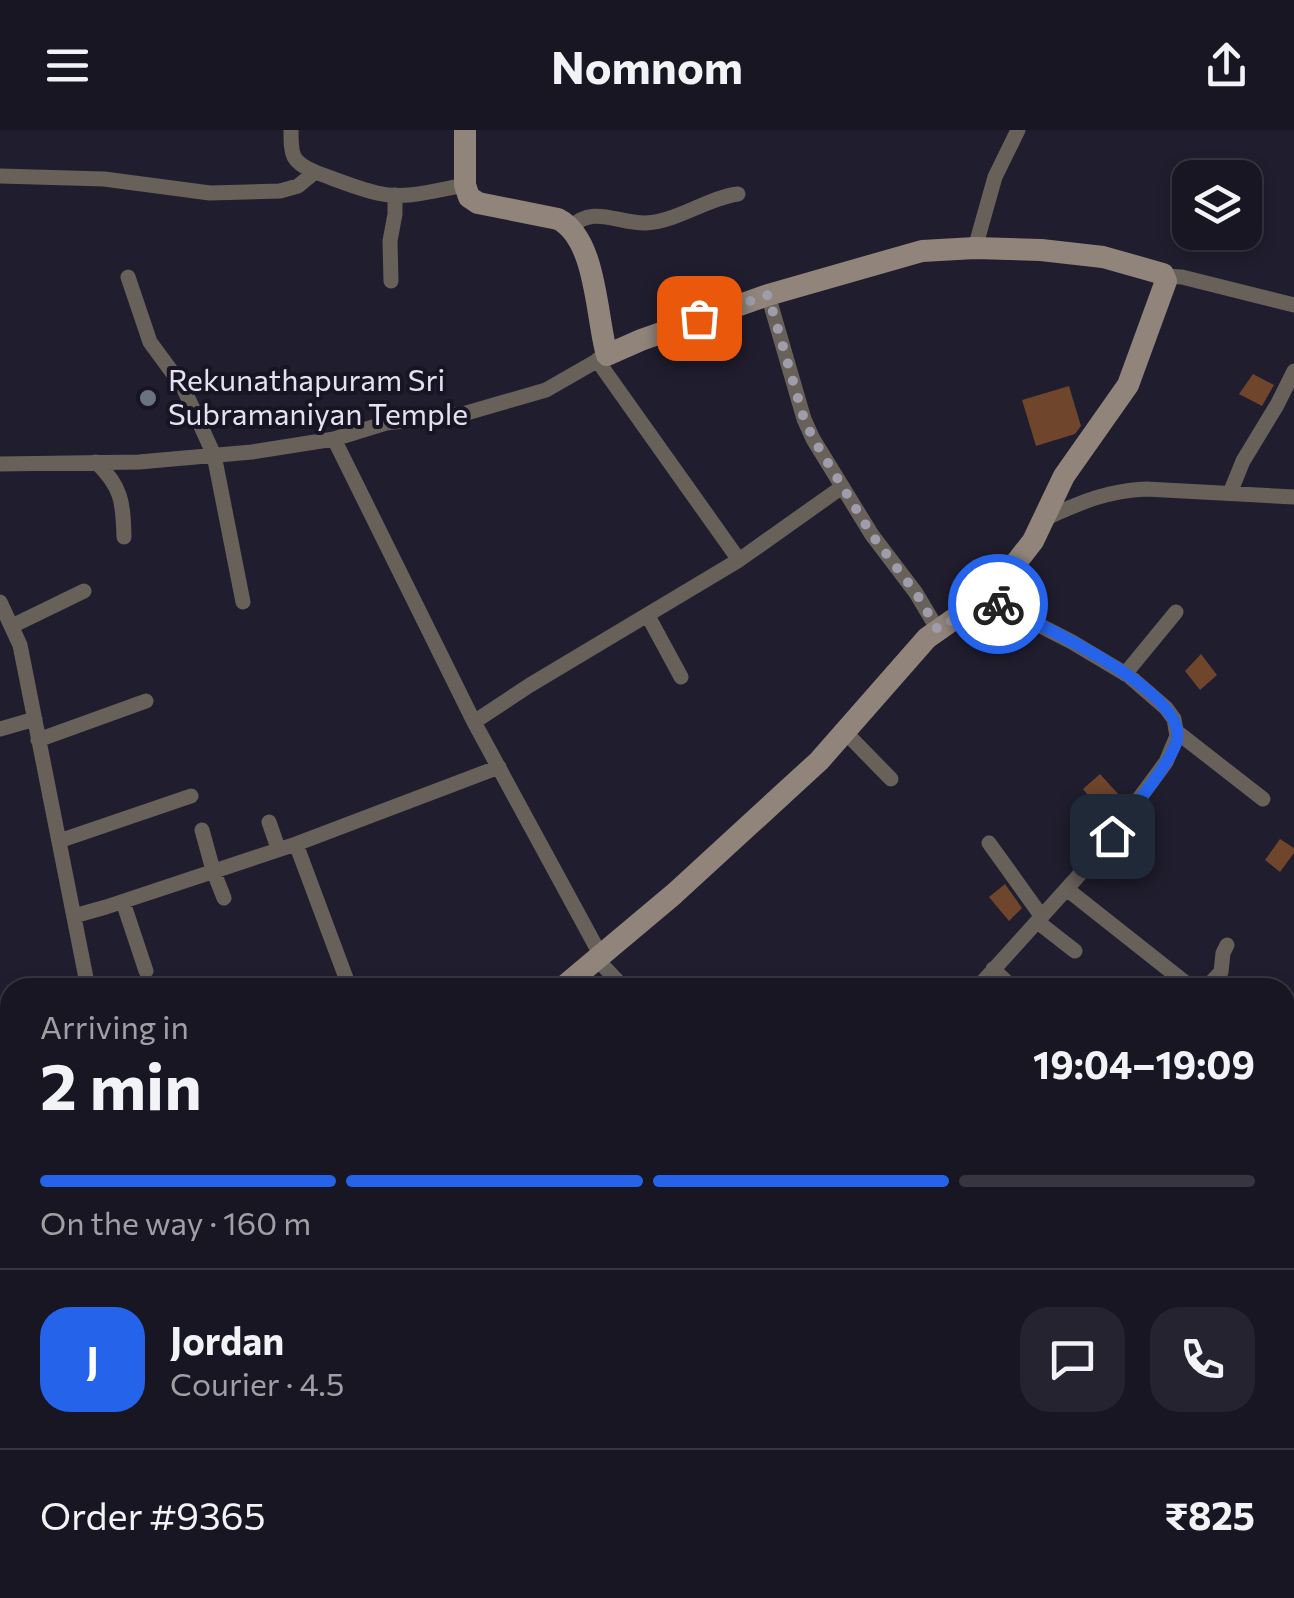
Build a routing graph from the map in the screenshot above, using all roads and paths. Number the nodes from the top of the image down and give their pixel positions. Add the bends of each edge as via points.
1 (290, 130) edge
2 (466, 130) edge
3 (1018, 130) edge
4 (315, 172) junction
5 (0, 176) edge
6 (465, 185) junction
7 (738, 194) dead end
8 (395, 195) junction
9 (570, 228) junction
10 (976, 248) junction
11 (1164, 276) junction
12 (128, 278) dead end
13 (391, 280) dead end
14 (768, 295) junction
15 (1294, 304) edge
16 (602, 357) junction
17 (1294, 371) edge
18 (334, 439) junction
19 (214, 455) junction
20 (96, 462) junction
21 (0, 464) edge
22 (842, 487) junction
23 (1230, 493) junction
24 (1294, 497) edge
25 (1046, 518) junction
26 (124, 537) dead end
27 (739, 560) junction
28 (84, 591) dead end
29 (987, 596) junction
30 (242, 602) dead end
31 (1, 607) edge
32 (1176, 612) dead end
33 (648, 616) junction
34 (12, 626) junction
35 (938, 630) junction
36 (1125, 674) junction
37 (682, 677) dead end
38 (146, 701) dead end
39 (34, 720) junction
40 (474, 722) junction
41 (0, 730) edge
42 (1177, 732) junction
43 (846, 733) junction
44 (38, 740) junction
45 (499, 767) junction
46 (891, 779) dead end
47 (190, 796) dead end
48 (1263, 799) dead end
49 (269, 822) dead end
50 (202, 830) dead end
51 (58, 841) junction
52 (988, 843) dead end
53 (296, 844) junction
54 (278, 848) junction
55 (212, 870) junction
56 (1068, 890) junction
57 (224, 898) dead end
58 (123, 902) junction
59 (74, 916) junction
60 (1038, 923) junction
61 (1227, 945) dead end
62 (1068, 952) dead end
63 (598, 956) junction
64 (993, 969) junction
65 (146, 971) dead end
66 (86, 978) edge
67 (346, 978) dead end
68 (573, 978) edge
69 (616, 978) edge
70 (985, 978) edge
71 (1002, 978) edge
72 (1179, 978) edge
73 (1215, 978) edge

1 - 4 street via 293,158
2 - 6 main road
3 - 10 street via 995,177
4 - 5 street via 280,192 210,193 104,179
4 - 8 street
6 - 8 street
6 - 9 main road via 475,202
7 - 9 street via 652,222 592,215
8 - 13 street
9 - 16 main road via 592,274
10 - 11 main road via 1102,257
10 - 14 main road via 922,251
11 - 15 street
11 - 25 main road via 1128,385 1064,476
12 - 19 street via 150,342 183,388
14 - 16 main road
14 - 22 street via 804,419
16 - 18 street via 546,390
16 - 27 street
17 - 23 street
18 - 19 street
18 - 40 street
19 - 20 street
19 - 30 street
20 - 21 street
20 - 26 street via 118,489
22 - 27 street
22 - 35 street
23 - 24 street
23 - 25 street via 1126,490
25 - 29 main road
27 - 33 street
28 - 34 street
29 - 35 main road
29 - 36 street
31 - 34 street
32 - 36 street
33 - 37 street
33 - 40 street
34 - 39 street
35 - 43 main road
36 - 42 street via 1166,708
38 - 44 street
39 - 41 street
39 - 44 street
40 - 45 street
42 - 48 street
42 - 56 street via 1166,762
43 - 46 street
43 - 63 main road
44 - 51 street
45 - 53 street
45 - 63 street
47 - 51 street
49 - 54 street
50 - 55 street
51 - 59 street
52 - 60 street
53 - 54 street
53 - 67 street
54 - 55 street
55 - 57 street
55 - 58 street
56 - 60 street
56 - 72 street
58 - 59 street
58 - 65 street
59 - 66 street
60 - 62 street
60 - 64 street
61 - 73 street
63 - 68 main road
63 - 69 street
64 - 70 street
64 - 71 street

